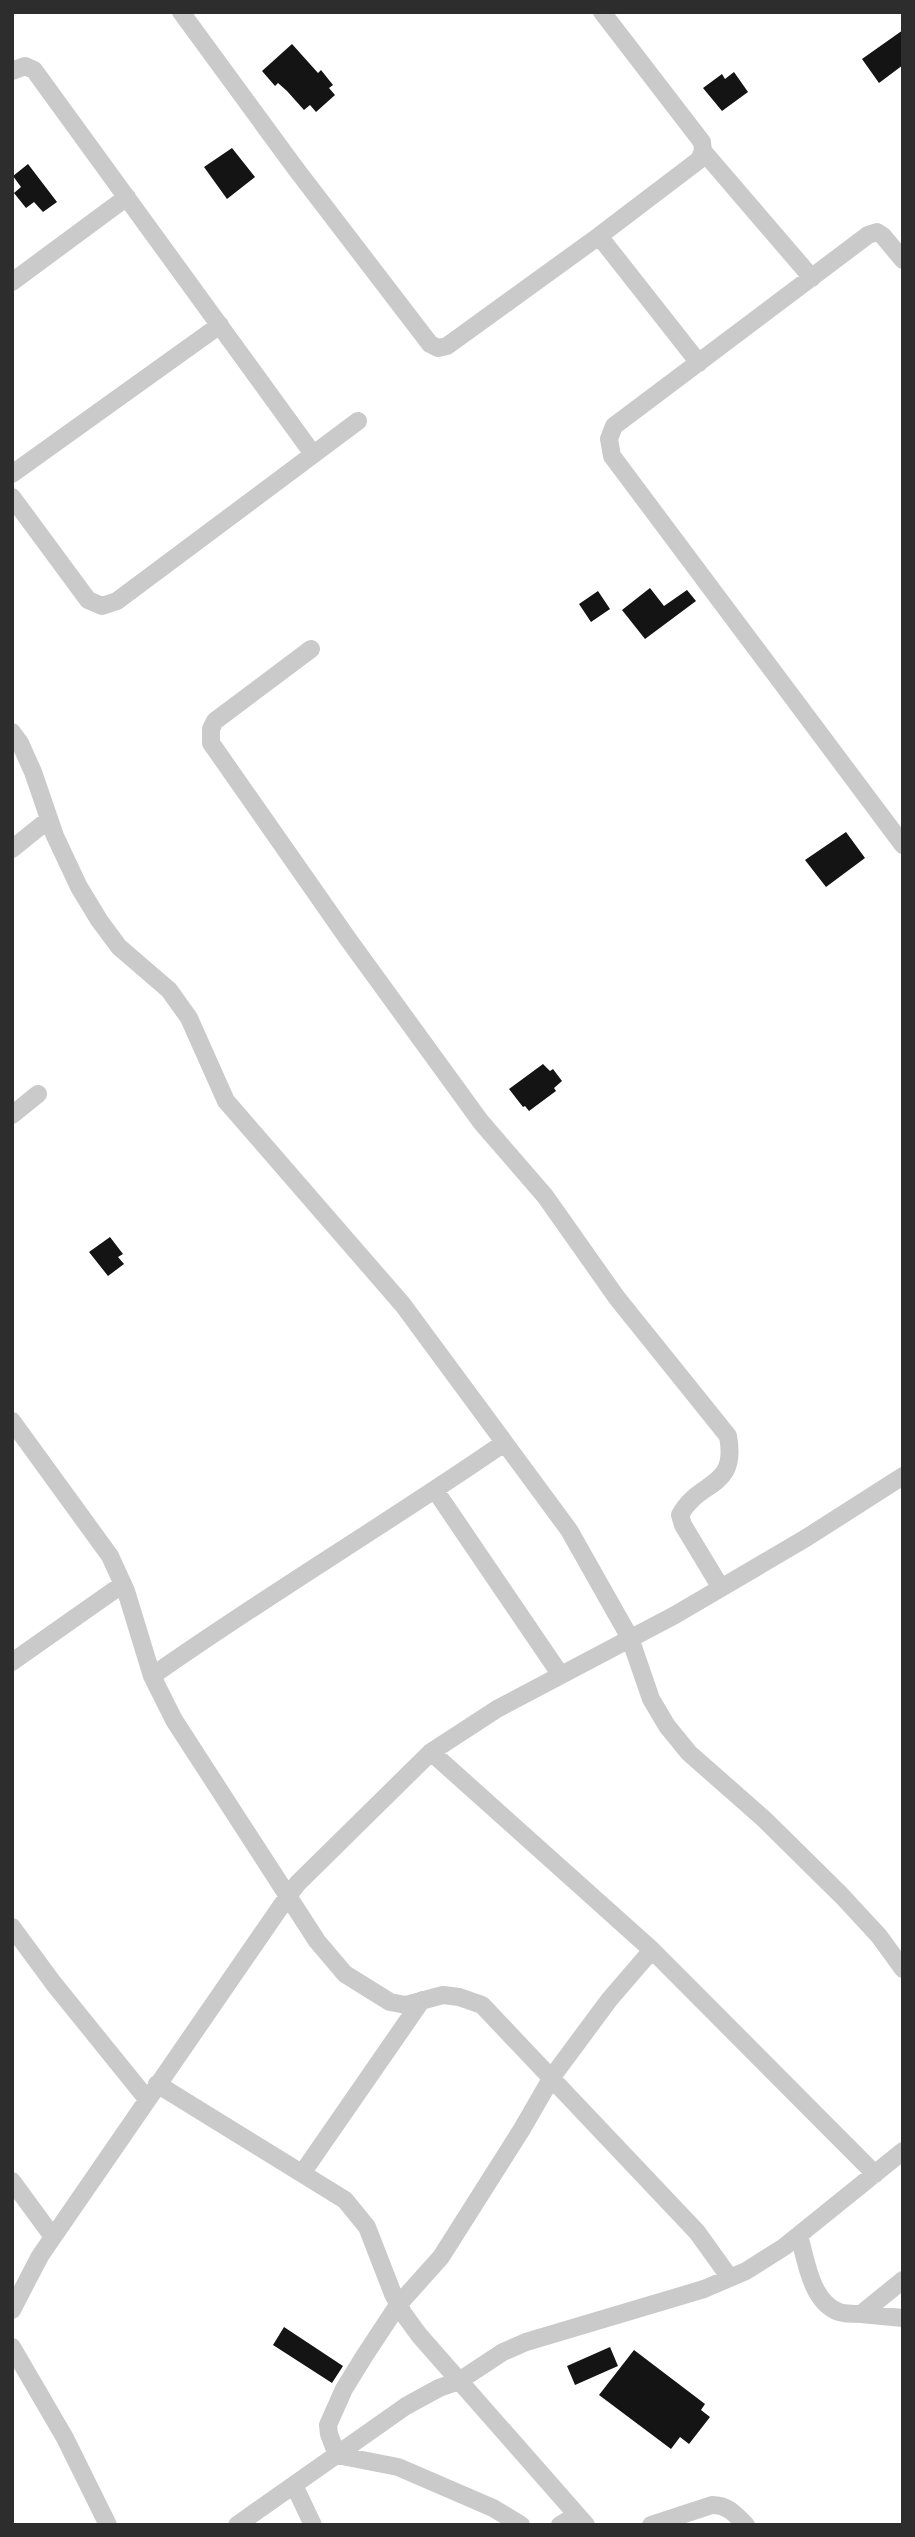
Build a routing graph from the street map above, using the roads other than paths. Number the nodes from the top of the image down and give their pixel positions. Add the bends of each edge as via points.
1 (181, 12) edge
2 (602, 12) edge
3 (12, 71) edge
4 (703, 151) junction
5 (127, 197) junction
6 (599, 236) junction
7 (903, 260) edge
8 (813, 278) junction
9 (12, 282) edge
10 (220, 325) junction
11 (699, 363) junction
12 (358, 421) dead end
13 (313, 454) junction
14 (12, 474) edge
15 (12, 497) edge
16 (311, 649) dead end
17 (12, 732) edge
18 (48, 820) junction
19 (903, 845) edge
20 (12, 849) edge
21 (38, 1094) dead end
22 (12, 1115) edge
23 (12, 1421) edge
24 (504, 1443) junction
25 (903, 1476) edge
26 (435, 1490) junction
27 (123, 1584) junction
28 (721, 1588) junction
29 (630, 1638) junction
30 (12, 1661) edge
31 (560, 1674) junction
32 (152, 1676) junction
33 (431, 1752) junction
34 (288, 1896) junction
35 (12, 1927) edge
36 (652, 1950) junction
37 (903, 1969) edge
38 (422, 2000) junction
39 (552, 2077) junction
40 (157, 2084) junction
41 (147, 2099) junction
42 (903, 2151) edge
43 (303, 2172) junction
44 (875, 2174) junction
45 (12, 2180) edge
46 (799, 2235) junction
47 (53, 2237) junction
48 (730, 2278) junction
49 (903, 2280) edge
50 (398, 2305) junction
51 (12, 2310) edge
52 (861, 2314) junction
53 (903, 2318) edge
54 (12, 2347) edge
55 (459, 2381) junction
56 (337, 2455) junction
57 (294, 2486) junction
58 (581, 2520) edge
59 (108, 2525) edge
60 (237, 2525) edge
61 (313, 2525) edge
62 (521, 2525) edge
63 (560, 2525) edge
64 (651, 2525) edge
65 (747, 2525) edge

1 - 6 street via 429,344 447,346
2 - 4 street via 702,142
3 - 5 street via 25,66 34,71
4 - 6 street via 699,160
4 - 8 street
5 - 9 street
5 - 10 street
6 - 11 street
7 - 8 street via 877,232
8 - 11 street
10 - 13 street
10 - 14 street
11 - 19 street via 614,426 609,439 612,456
12 - 13 street
13 - 15 street via 117,601 103,606 88,600
16 - 28 street via 215,721 211,743 481,1122 545,1196 617,1298 728,1436 728,1468 685,1505 680,1515
17 - 18 street via 33,772
18 - 20 street
18 - 24 street via 99,920 119,947 169,990 189,1018 226,1101 402,1305
21 - 22 street
23 - 27 street via 110,1556
24 - 26 street
24 - 29 street via 569,1530
25 - 28 street
26 - 31 street
26 - 32 street
27 - 30 street
27 - 32 street
28 - 29 street
29 - 31 street
29 - 37 street via 651,1699 667,1726 842,1896
31 - 33 street
32 - 34 street via 180,1730
33 - 34 street
33 - 36 street
34 - 38 street via 345,1974 390,2002 406,2005
34 - 40 street
35 - 41 street
36 - 39 street
36 - 44 street
38 - 39 street via 443,1995 482,2005
38 - 43 street
39 - 48 street via 697,2232
39 - 50 street via 440,2257
40 - 41 street
40 - 43 street
41 - 47 street
42 - 44 street
43 - 50 street via 345,2200 367,2227
44 - 46 street
45 - 47 street
46 - 48 street
46 - 52 street via 815,2289 826,2306
47 - 51 street
48 - 55 street via 526,2342
49 - 52 street
50 - 55 street
50 - 56 street via 331,2416 329,2434
52 - 53 street
54 - 59 street
55 - 56 street via 406,2406
55 - 58 street
56 - 57 street
56 - 62 street via 398,2467
57 - 60 street
57 - 61 street
58 - 63 street
64 - 65 street via 722,2505

